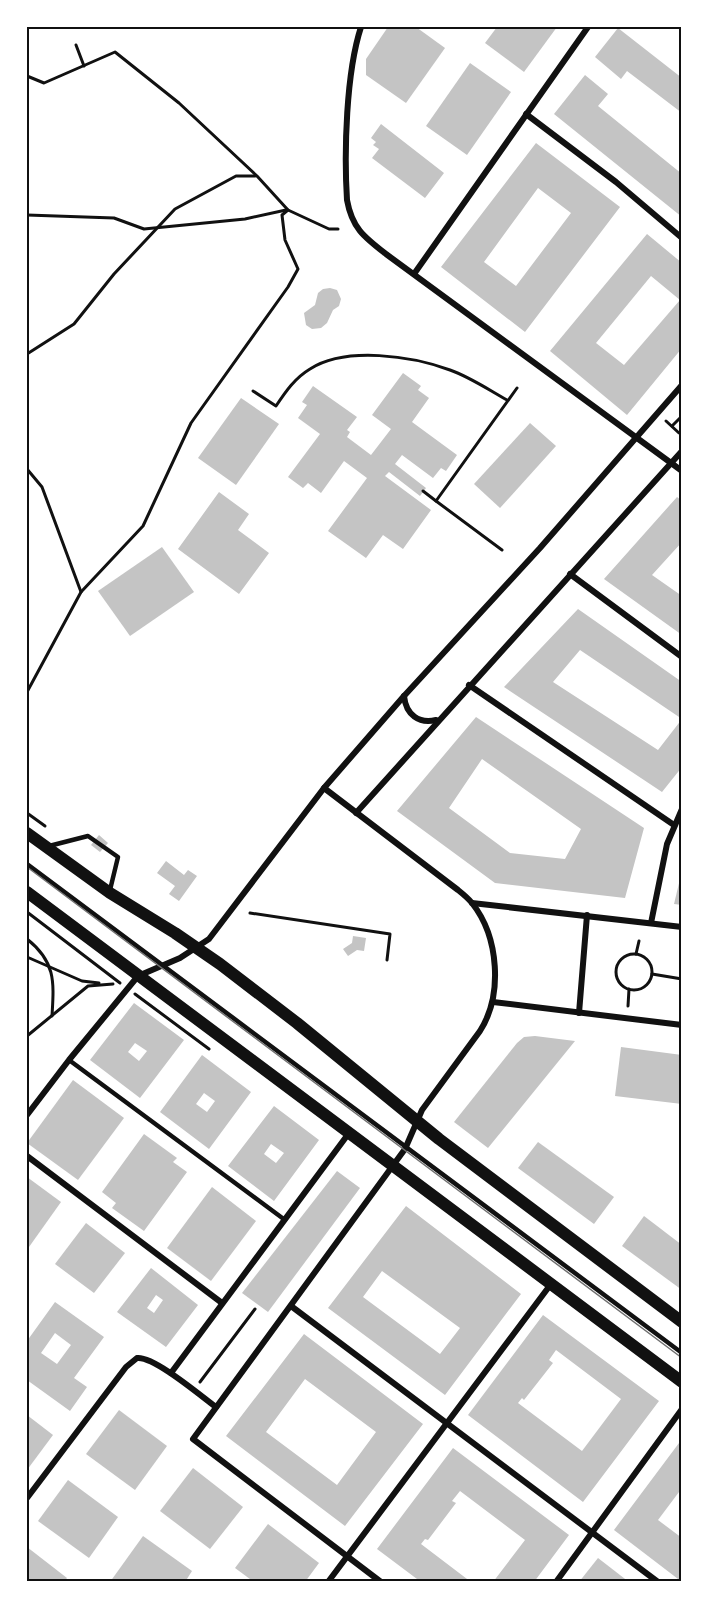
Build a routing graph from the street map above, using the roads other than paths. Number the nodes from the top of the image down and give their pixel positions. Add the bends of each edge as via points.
1 (362, 27) edge
2 (588, 27) edge
3 (526, 114) junction
4 (682, 238) edge
5 (414, 274) junction
6 (682, 385) edge
7 (636, 438) junction
8 (682, 451) edge
9 (671, 463) junction
10 (682, 471) edge
11 (570, 574) junction
12 (682, 657) edge
13 (469, 685) junction
14 (404, 696) junction
15 (438, 720) junction
16 (324, 788) junction
17 (682, 809) edge
18 (356, 813) junction
19 (674, 825) junction
20 (27, 833) edge
21 (46, 846) junction
22 (27, 864) edge
23 (27, 892) edge
24 (110, 893) junction
25 (472, 903) junction
26 (587, 915) junction
27 (651, 923) junction
28 (682, 927) edge
29 (198, 948) junction
30 (163, 965) junction
31 (138, 976) junction
32 (493, 1002) junction
33 (579, 1013) junction
34 (682, 1025) edge
35 (69, 1060) junction
36 (27, 1115) edge
37 (416, 1121) junction
38 (349, 1132) junction
39 (406, 1147) junction
40 (27, 1156) edge
41 (394, 1165) junction
42 (285, 1220) junction
43 (552, 1284) junction
44 (222, 1303) junction
45 (291, 1305) junction
46 (682, 1322) edge
47 (682, 1353) edge
48 (171, 1373) junction
49 (682, 1382) edge
50 (216, 1407) junction
51 (682, 1409) edge
52 (448, 1423) junction
53 (27, 1498) edge
54 (592, 1532) junction
55 (347, 1557) junction
56 (328, 1582) edge
57 (381, 1582) edge
58 (556, 1582) edge
59 (658, 1582) edge

1 - 5 street via 352,63 347,200 352,221 372,243
2 - 3 street
3 - 4 street
3 - 5 street
5 - 7 street
6 - 7 street
7 - 9 street
7 - 14 street
8 - 9 street
9 - 10 street
9 - 11 street
11 - 12 street
11 - 13 street
13 - 15 street
13 - 19 street
14 - 15 street via 405,706 413,717
14 - 16 street
15 - 18 street
16 - 18 street
16 - 29 street via 209,939
17 - 19 street
18 - 25 street
19 - 27 street
20 - 21 main road
21 - 24 main road
21 - 24 lane via 88,836 118,857
22 - 30 lane
23 - 31 main road
24 - 29 main road
25 - 26 street
25 - 32 street via 492,945
26 - 27 street
26 - 33 street
27 - 28 street
29 - 30 street
29 - 37 main road
30 - 31 street
30 - 39 lane
31 - 35 street
31 - 38 main road
32 - 33 street
32 - 37 street via 480,1031
33 - 34 street
35 - 36 street
35 - 42 lane
37 - 39 street
37 - 46 main road
38 - 41 main road
38 - 42 street
39 - 41 street
39 - 47 lane
40 - 44 street
41 - 43 main road
41 - 45 street
42 - 44 street
43 - 49 main road
43 - 52 street
44 - 48 street
45 - 50 street
45 - 52 street
48 - 50 street
48 - 53 street via 137,1358 126,1366
50 - 55 street via 193,1439
51 - 54 street
52 - 54 street
52 - 55 street
54 - 58 street
54 - 59 street
55 - 56 street
55 - 57 street

